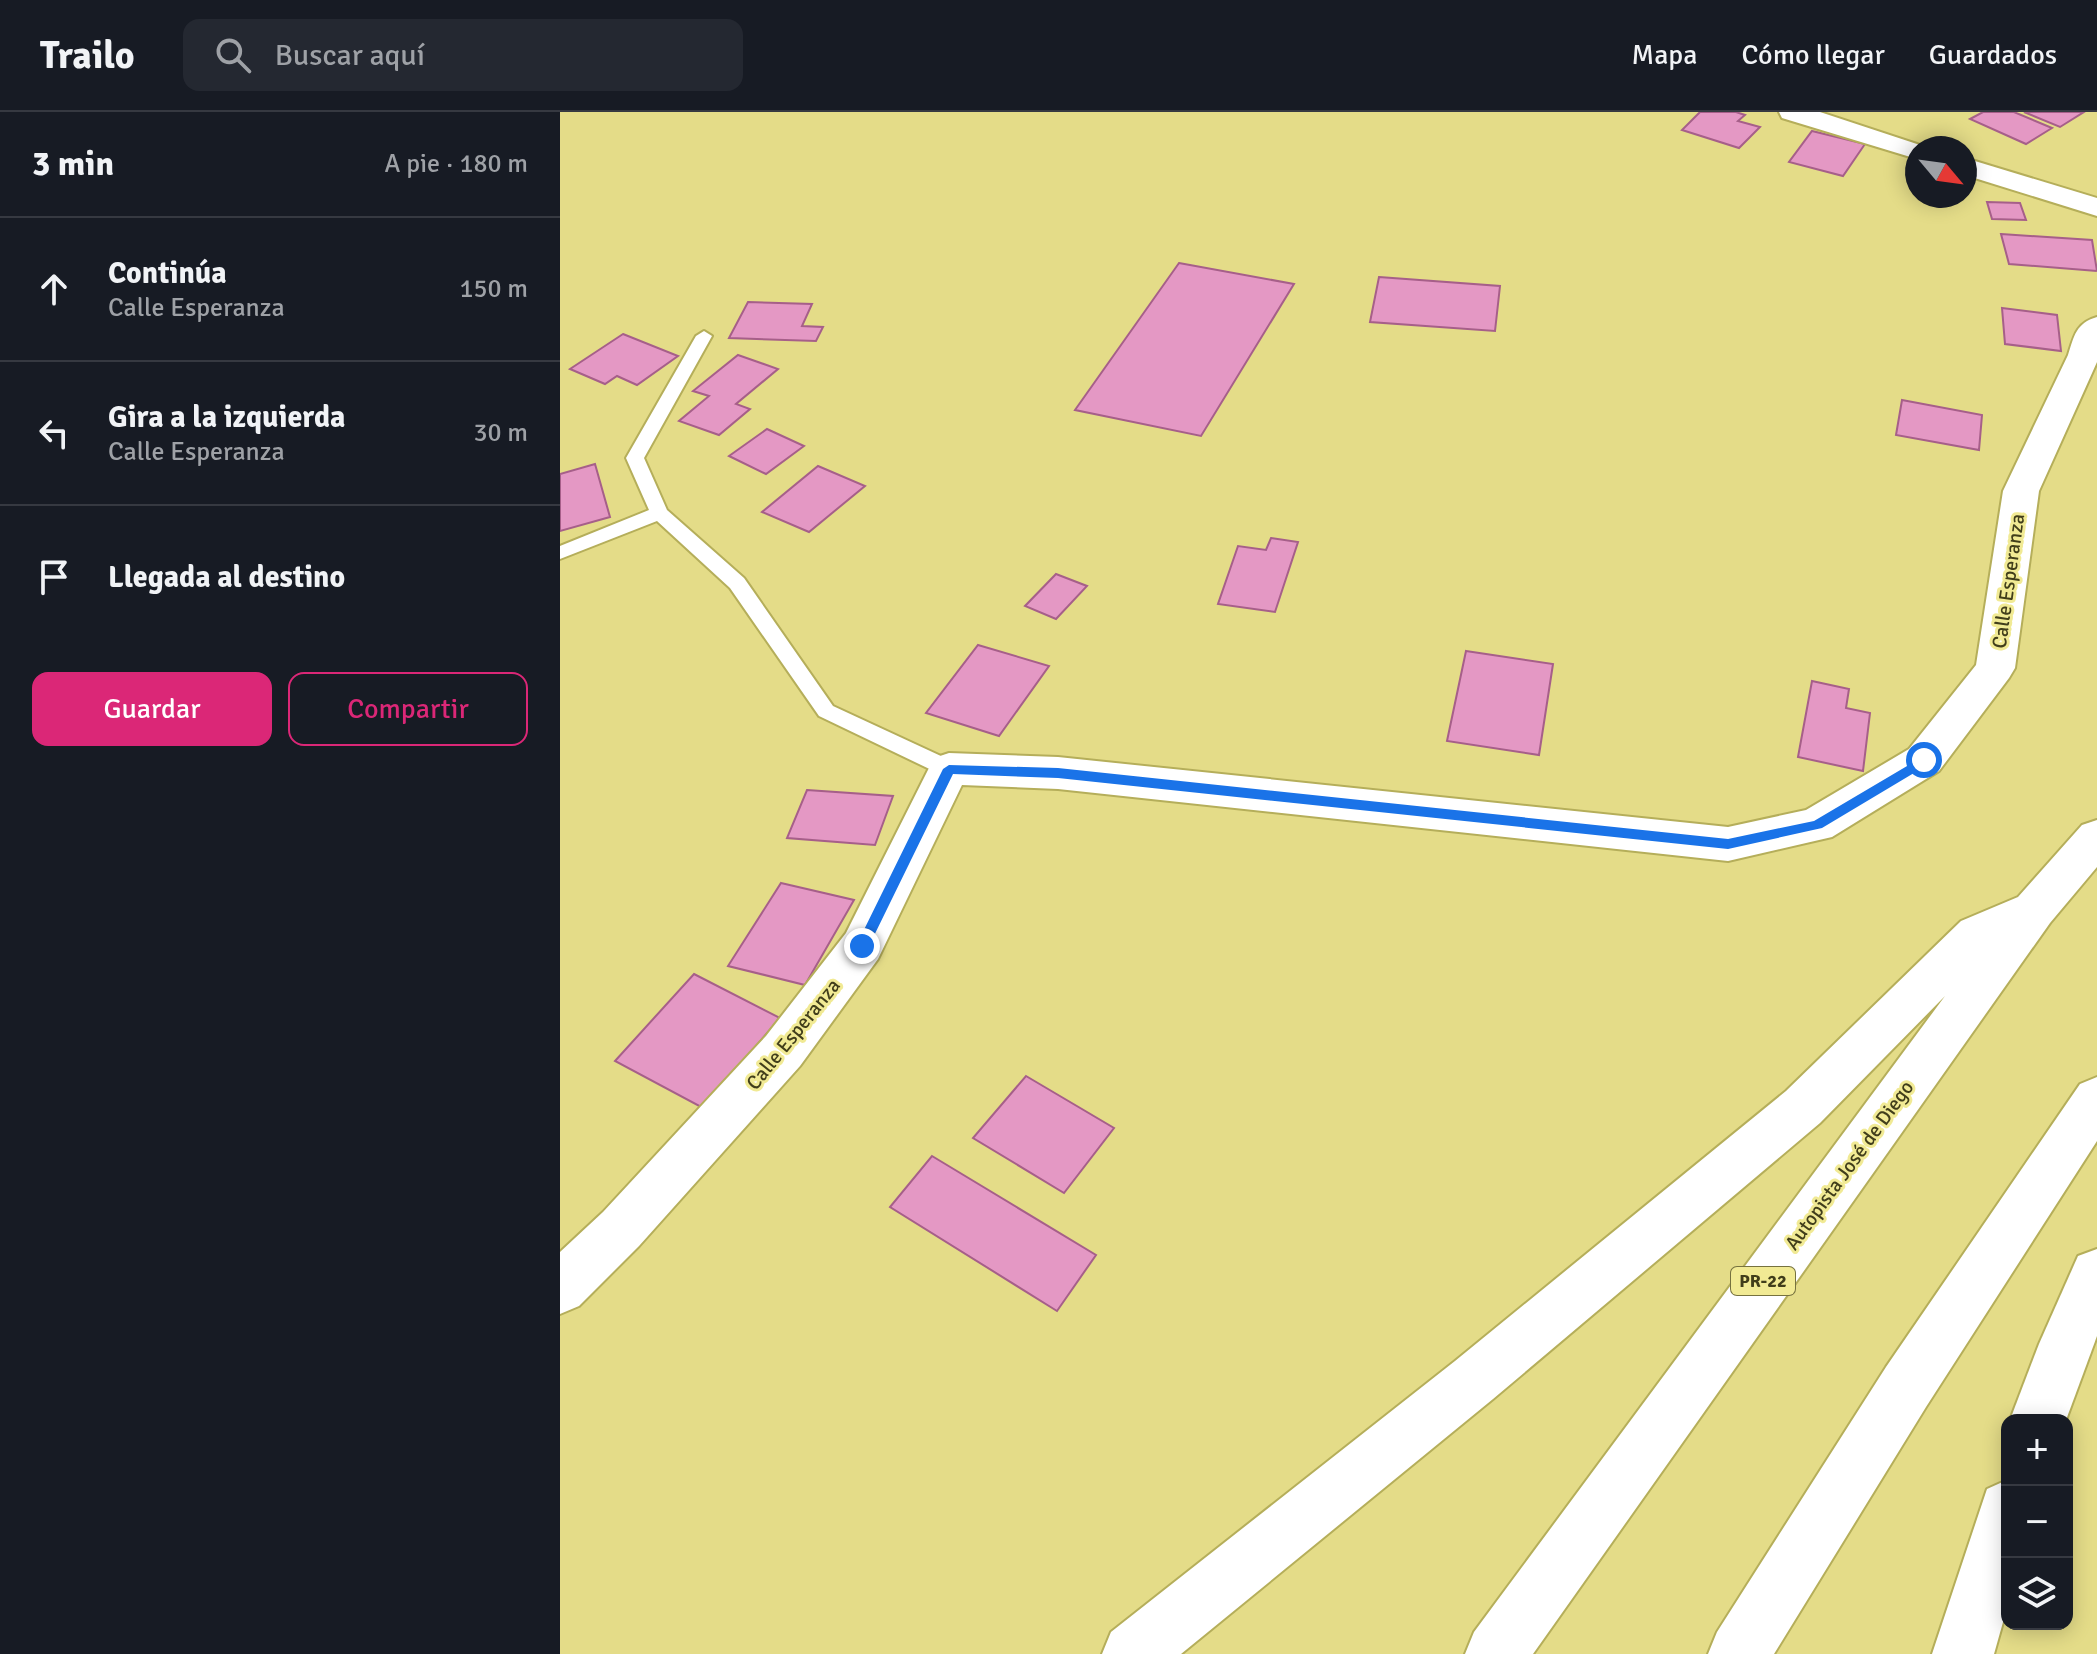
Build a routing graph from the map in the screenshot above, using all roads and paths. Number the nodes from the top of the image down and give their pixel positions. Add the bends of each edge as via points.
1 (1792, 112) edge
2 (1905, 147) edge
3 (1977, 170) edge
4 (2097, 207) edge
5 (2097, 327) edge
6 (704, 336) dead end
7 (659, 513) junction
8 (560, 553) edge
9 (949, 769) junction
10 (2097, 837) edge
11 (2034, 910) junction
12 (2097, 1099) edge
13 (2097, 1274) edge
14 (560, 1288) edge
15 (2040, 1414) edge
16 (2001, 1529) edge
17 (1133, 1654) edge
18 (1496, 1654) edge
19 (1739, 1654) edge
20 (1963, 1654) edge

1 - 2 main road
3 - 4 main road
5 - 9 main road, Calle Esperanza via 2021,491 1995,668 1924,760 1817,825 1728,844 1058,773
6 - 7 lane via 635,458
7 - 8 lane
7 - 9 lane via 737,583 826,711
9 - 14 main road, Calle Esperanza via 862,946 783,1051
10 - 11 main road, Autopista José de Diego / PR-22
11 - 17 main road via 1977,934 1803,1107
11 - 18 main road, Autopista José de Diego / PR-22
12 - 19 main road via 1906,1387
13 - 15 main road
16 - 20 main road

